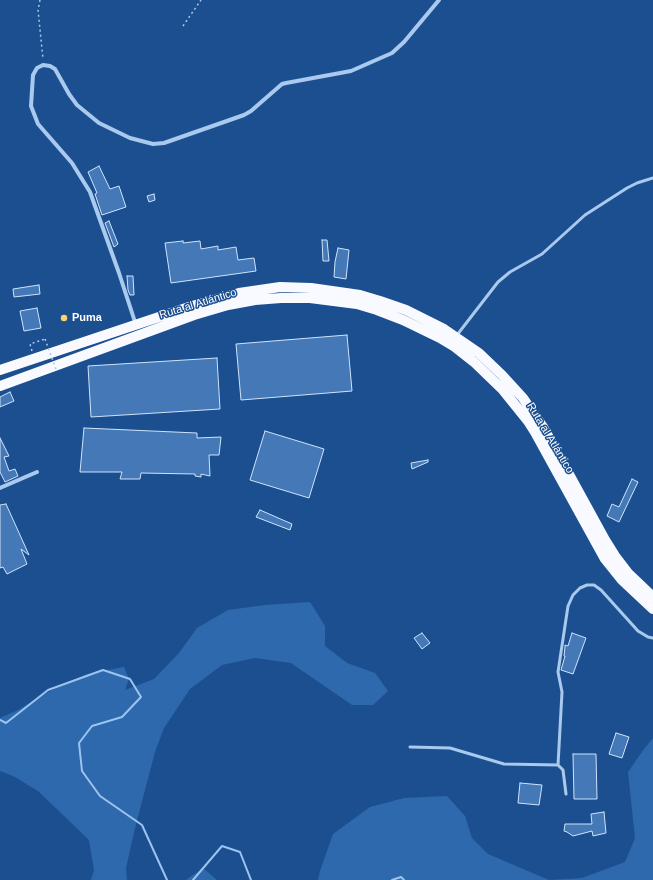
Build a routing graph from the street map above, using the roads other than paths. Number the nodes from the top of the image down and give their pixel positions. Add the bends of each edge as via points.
1 (439, 0) edge
2 (653, 178) edge
3 (136, 326) junction
4 (456, 336) junction
5 (35, 359) junction
6 (0, 370) edge
7 (0, 382) edge
8 (0, 386) edge
9 (37, 472) dead end
10 (0, 488) edge
11 (653, 597) edge
12 (653, 609) edge
13 (653, 638) edge
14 (410, 747) dead end
15 (558, 765) junction
16 (566, 794) dead end

1 - 3 street via 392,53 351,71 282,84 244,115 164,143 153,144 130,138 99,123 78,105 54,69 43,65 37,68 33,75 31,106 41,128 72,163 90,192
2 - 4 lane via 637,183 586,215 542,254 510,272 498,282
3 - 4 highway, Ruta al Atlántico via 232,295 280,287 311,288 360,295 406,310
3 - 5 highway, Ruta al Atlántico
4 - 11 highway, Ruta al Atlántico via 495,367 523,398 543,427 615,556
5 - 6 highway, Ruta al Atlántico
5 - 7 highway via 41,361 40,368
8 - 12 highway, Ruta al Atlántico via 228,305 268,299 310,298 357,304 377,310 403,320 455,347 503,390 535,432 605,559 621,579
9 - 10 street
13 - 15 lane via 638,631 594,585 580,588 573,595 568,606 558,672 562,692
14 - 15 lane via 450,748 504,764
15 - 16 lane via 563,770

